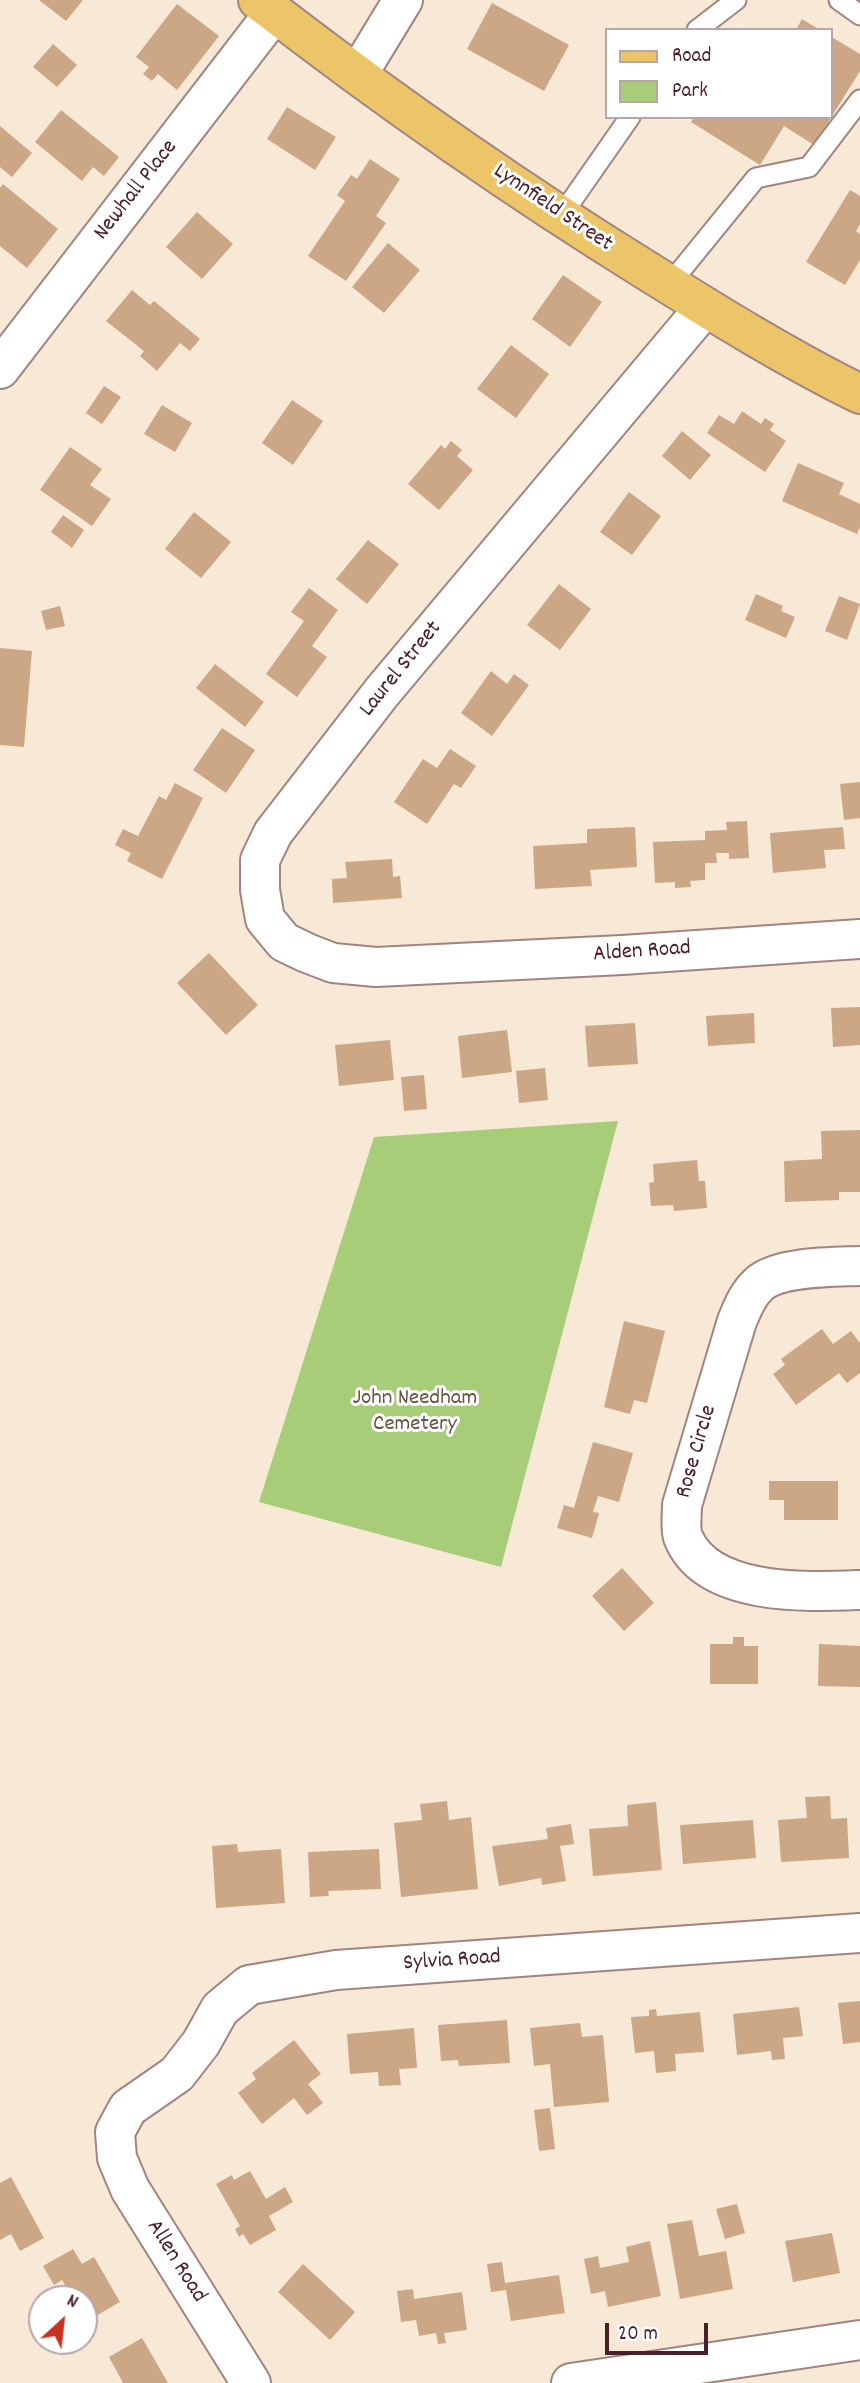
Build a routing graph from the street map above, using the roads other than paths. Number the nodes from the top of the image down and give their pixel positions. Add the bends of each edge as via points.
1 (403, 0) edge
2 (736, 0) edge
3 (839, 0) edge
4 (266, 6) edge
5 (860, 15) edge
6 (700, 28) edge
7 (358, 74) junction
8 (860, 100) edge
9 (629, 119) edge
10 (561, 216) junction
11 (669, 285) junction
12 (705, 307) junction
13 (0, 369) edge
14 (860, 394) edge
15 (860, 939) edge
16 (424, 964) joint
17 (860, 1266) edge
18 (860, 1590) edge
19 (860, 1933) edge
20 (115, 2134) joint
21 (860, 2340) edge
22 (251, 2383) edge
23 (571, 2383) edge

1 - 7 street
2 - 6 lane
3 - 5 lane
4 - 7 main road, Lynnfield Street
4 - 13 street, Newhall Place
7 - 10 main road, Lynnfield Street
8 - 11 lane via 810,167 756,178
9 - 10 lane
10 - 11 main road, Lynnfield Street
11 - 12 main road, Lynnfield Street
12 - 14 main road, Lynnfield Street
12 - 16 street, Laurel Street via 382,692 273,833 260,860 265,919 284,942 333,962 376,967
15 - 16 street, Alden Road
17 - 18 street, Rose Circle via 781,1273 761,1282 747,1298 682,1505 682,1535 692,1553 711,1570 736,1580 797,1592
19 - 20 street, Sylvia Road via 336,1970 248,1985 220,2009 177,2074 128,2108
20 - 22 street, Allen Road via 117,2158 130,2189
21 - 23 street

